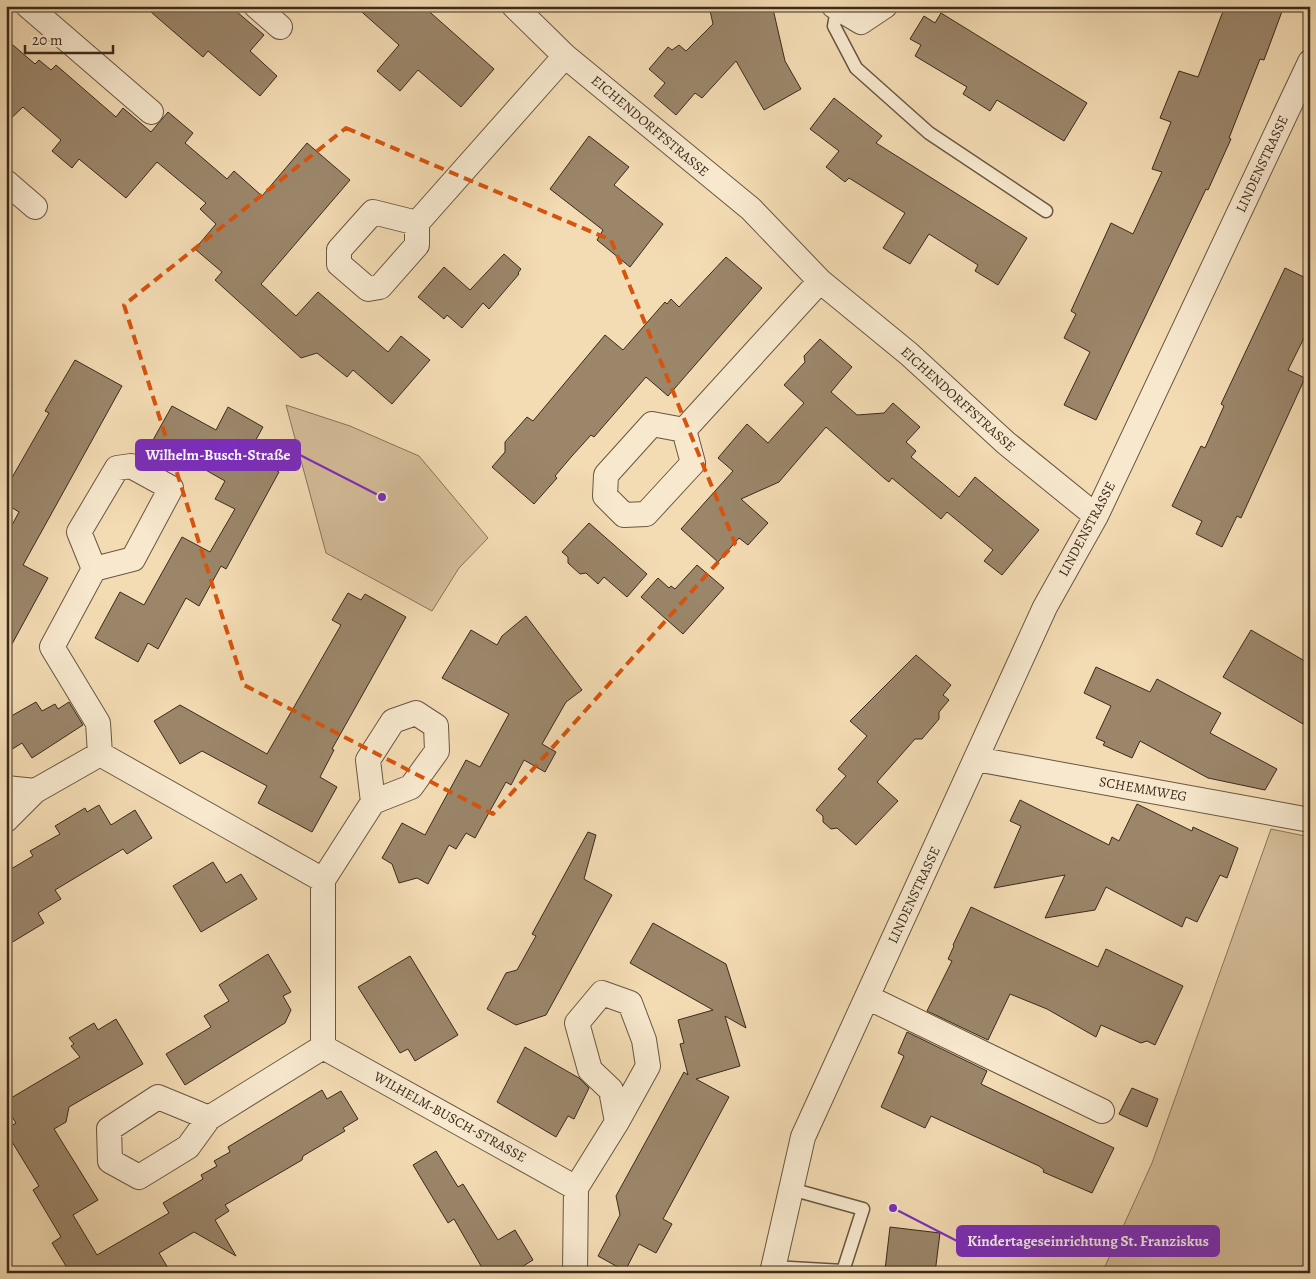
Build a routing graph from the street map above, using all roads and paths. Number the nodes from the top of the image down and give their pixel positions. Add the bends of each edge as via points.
1 (28, 6) edge
2 (256, 6) edge
3 (514, 6) edge
4 (885, 6) edge
5 (836, 8) edge
6 (280, 28) dead end
7 (565, 56) junction
8 (1310, 62) edge
9 (1303, 91) edge
10 (151, 112) dead end
11 (6, 182) edge
12 (35, 207) dead end
13 (1046, 211) dead end
14 (417, 223) dead end
15 (820, 281) junction
16 (684, 430) dead end
17 (1096, 516) junction
18 (94, 569) dead end
19 (100, 754) junction
20 (976, 759) junction
21 (6, 788) edge
22 (35, 791) junction
23 (373, 802) dead end
24 (6, 820) edge
25 (1310, 820) edge
26 (323, 880) junction
27 (866, 997) junction
28 (323, 1047) junction
29 (1102, 1111) dead end
30 (209, 1118) dead end
31 (616, 1122) junction
32 (576, 1188) junction
33 (791, 1189) junction
34 (772, 1270) edge
35 (575, 1273) edge

1 - 10 street
2 - 6 street
3 - 7 street, EICHENDORFFSTRASSE
4 - 5 street via 861,22
5 - 13 lane via 834,26 856,68 929,133
7 - 14 street
7 - 15 street, EICHENDORFFSTRASSE via 751,209
8 - 9 street, LINDENSTRASSE
9 - 17 street, LINDENSTRASSE
11 - 12 street
15 - 16 street
15 - 17 street, EICHENDORFFSTRASSE via 909,354 1006,443
17 - 20 street, LINDENSTRASSE via 1045,607
18 - 19 street via 52,647 98,723
19 - 22 street
19 - 26 street
20 - 25 street, SCHEMMWEG
20 - 27 street, LINDENSTRASSE
21 - 22 street
22 - 24 street
23 - 26 street
26 - 28 street
27 - 29 street
27 - 33 street, LINDENSTRASSE via 803,1137
28 - 30 street
28 - 32 street, WILHELM-BUSCH-STRASSE
31 - 31 street via 611,1090 590,1070 577,1023 602,992 630,1003 644,1040 648,1066
31 - 32 street
32 - 35 street
33 - 34 street, LINDENSTRASSE
33 - 34 lane via 863,1209 843,1271

